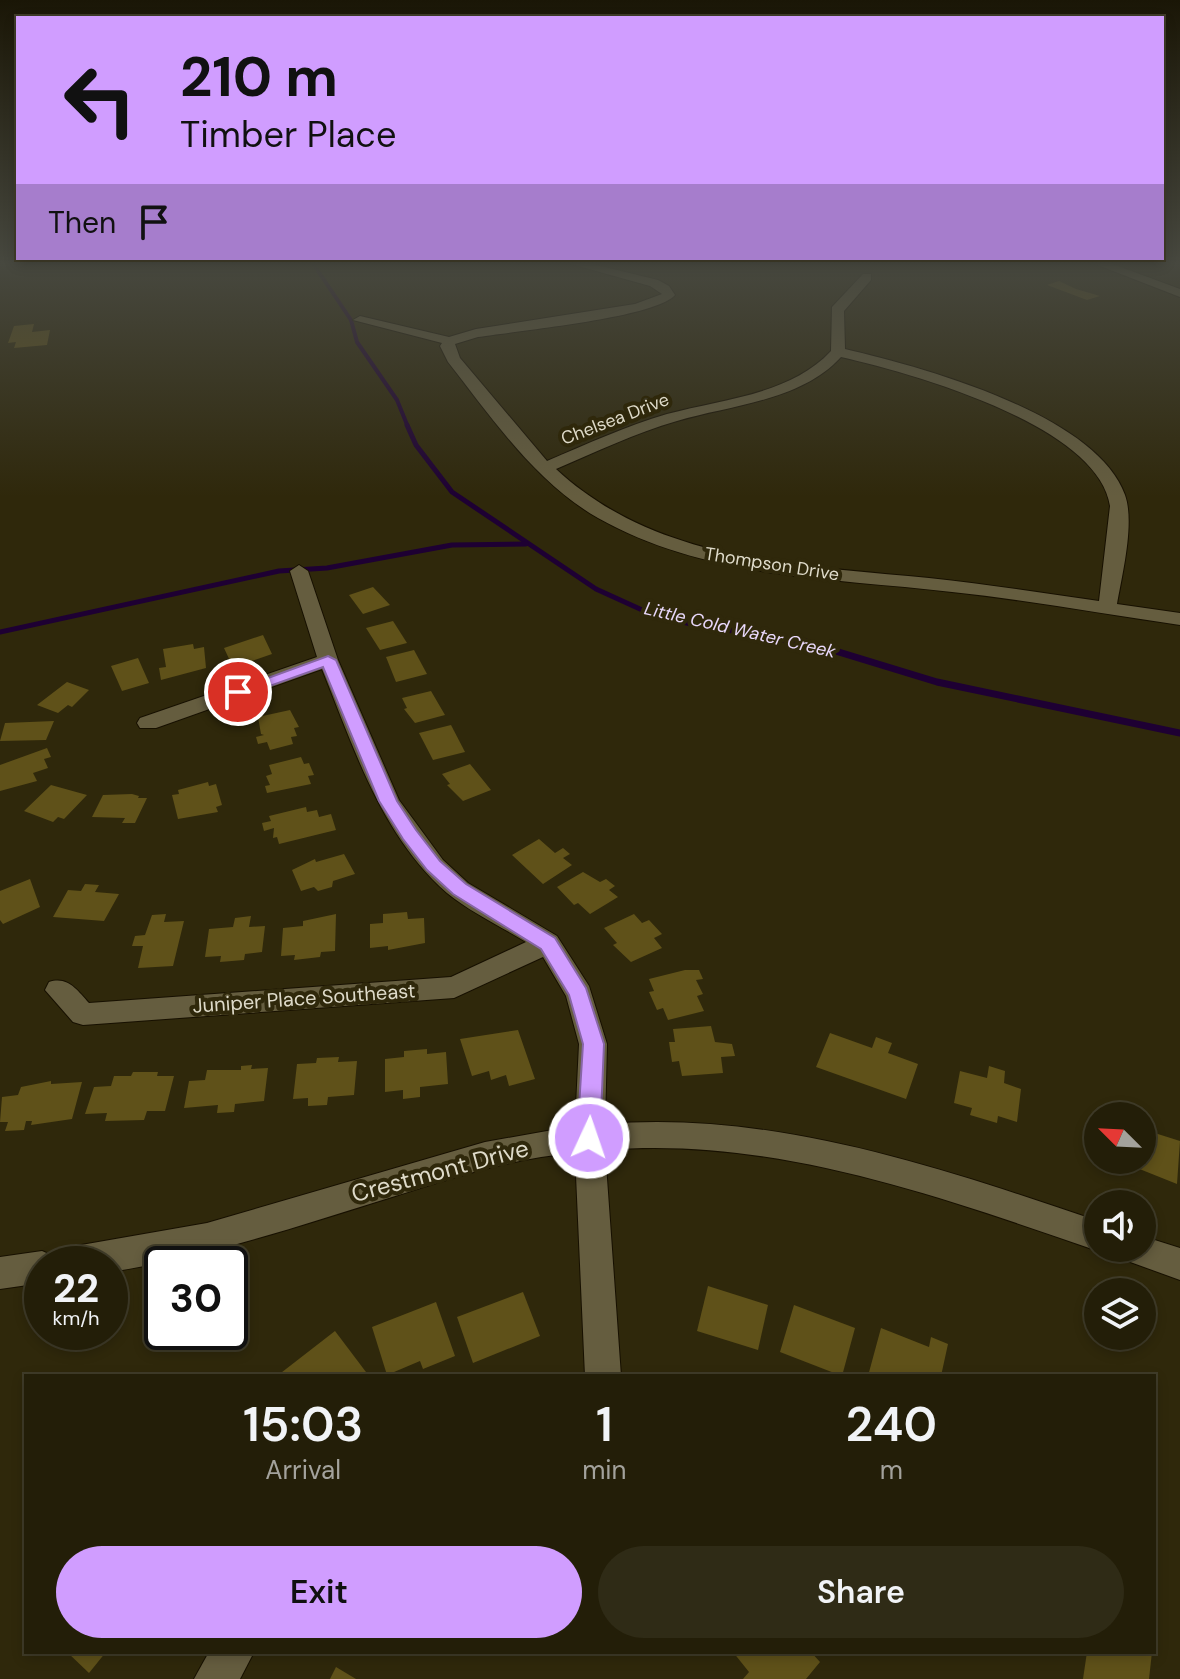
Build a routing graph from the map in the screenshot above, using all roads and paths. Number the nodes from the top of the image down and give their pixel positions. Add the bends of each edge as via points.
1 (838, 340) edge
2 (450, 341) edge
3 (838, 352) junction
4 (544, 468) junction
5 (299, 571) dead end
6 (1107, 609) junction
7 (1180, 619) edge
8 (328, 660) junction
9 (148, 723) dead end
10 (548, 943) junction
11 (59, 990) dead end
12 (589, 1138) junction
13 (1084, 1231) edge
14 (128, 1252) edge
15 (1156, 1256) edge
16 (1180, 1264) edge
17 (24, 1270) edge
18 (0, 1273) edge
19 (603, 1374) edge
20 (233, 1654) edge
21 (215, 1679) edge

1 - 3 street
2 - 4 street, Thompson Drive via 453,359
3 - 4 street, Chelsea Drive via 826,367 773,392 653,423
3 - 6 street via 988,398 1042,424 1098,462 1120,506
4 - 6 street, Thompson Drive via 605,514 692,551 751,564
5 - 8 street
6 - 7 street, Thompson Drive
8 - 9 street
8 - 10 street via 388,801 434,866 459,889
10 - 11 street, Juniper Place Southeast via 454,987 83,1014
10 - 12 street via 579,994 593,1044
12 - 13 street, Crestmont Drive via 684,1135 793,1147 926,1180
12 - 14 street, Crestmont Drive via 438,1166 207,1238
12 - 19 street
15 - 16 street
17 - 18 street
20 - 21 street

